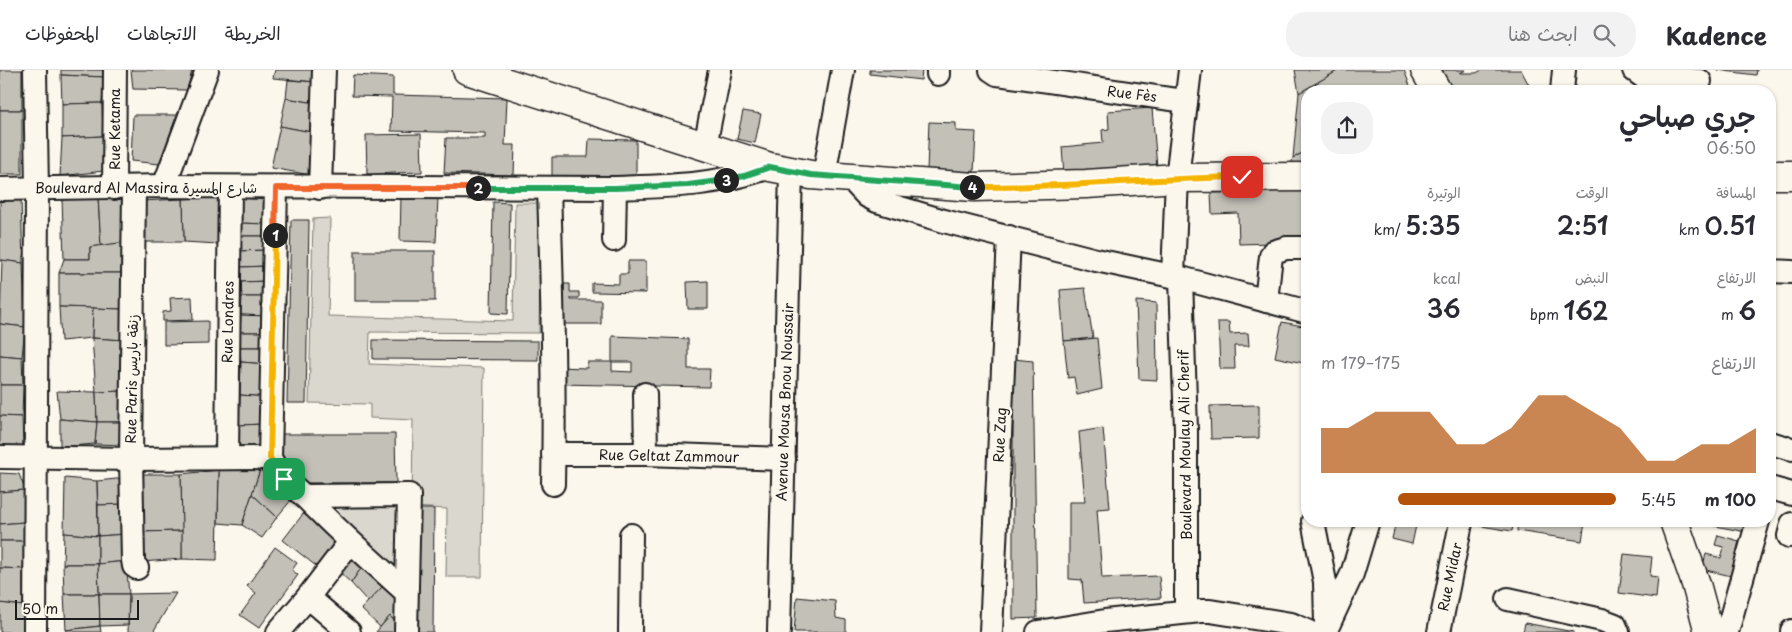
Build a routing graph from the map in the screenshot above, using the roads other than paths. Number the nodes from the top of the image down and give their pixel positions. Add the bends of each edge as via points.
1 (35, 70) edge
2 (115, 70) edge
3 (207, 70) edge
4 (324, 70) edge
5 (991, 70) edge
6 (1190, 70) edge
7 (1425, 70) edge
8 (1564, 70) edge
9 (1634, 70) edge
10 (472, 71) edge
11 (717, 71) edge
12 (843, 73) edge
13 (1700, 81) edge
14 (1434, 85) edge
15 (1563, 85) edge
16 (1186, 101) junction
17 (705, 146) junction
18 (781, 170) junction
19 (1776, 175) edge
20 (1792, 175) edge
21 (838, 177) junction
22 (1301, 177) edge
23 (1177, 178) junction
24 (164, 186) junction
25 (230, 187) junction
26 (124, 188) junction
27 (276, 188) junction
28 (320, 188) junction
29 (549, 188) junction
30 (615, 188) junction
31 (0, 189) edge
32 (37, 189) junction
33 (1009, 237) junction
34 (614, 240) dead end
35 (1301, 248) edge
36 (1776, 272) edge
37 (1792, 272) edge
38 (1177, 277) junction
39 (1266, 301) junction
40 (1301, 310) edge
41 (645, 394) dead end
42 (1776, 445) edge
43 (1792, 449) edge
44 (553, 454) junction
45 (646, 454) junction
46 (0, 457) edge
47 (36, 457) junction
48 (227, 458) junction
49 (270, 458) junction
50 (131, 459) junction
51 (784, 459) junction
52 (553, 484) dead end
53 (1776, 490) edge
54 (1792, 494) edge
55 (304, 496) junction
56 (1314, 527) edge
57 (1366, 527) edge
58 (1460, 527) edge
59 (1676, 527) edge
60 (1756, 527) edge
61 (631, 535) dead end
62 (350, 542) junction
63 (137, 568) dead end
64 (406, 592) junction
65 (308, 597) junction
66 (1508, 599) dead end
67 (1186, 612) junction
68 (1149, 624) edge
69 (1232, 624) edge
70 (1070, 629) edge
71 (1320, 631) edge
72 (35, 632) edge
73 (278, 632) edge
74 (349, 632) edge
75 (406, 632) edge
76 (630, 632) edge
77 (779, 632) edge
78 (991, 632) edge
79 (1038, 632) edge
80 (1438, 632) edge
81 (1618, 632) edge
82 (1709, 632) edge
83 (1727, 632) edge

1 - 32 street
2 - 26 street, Rue Ketama
3 - 24 street
4 - 28 street
5 - 16 street, Rue Fès via 997,74
6 - 16 street, Boulevard Moulay Ali Cherif
7 - 14 main road
8 - 15 street
9 - 13 street via 1642,76
10 - 17 main road
11 - 17 street
12 - 21 street
16 - 23 street, Boulevard Moulay Ali Cherif
17 - 18 main road
18 - 21 main road, Boulevard Al Massira شارع المسيرة
18 - 30 street, Boulevard Al Massira شارع المسيرة via 688,185
18 - 51 street, Avenue Mousa Bnou Noussair
19 - 20 main road
21 - 23 main road, Boulevard Al Massira شارع المسيرة via 974,187
21 - 33 street via 877,201
22 - 23 main road, Boulevard Al Massira شارع المسيرة
23 - 38 street, Boulevard Moulay Ali Cherif
24 - 25 street, Boulevard Al Massira شارع المسيرة
24 - 26 street, Boulevard Al Massira شارع المسيرة
25 - 27 street, Boulevard Al Massira شارع المسيرة
25 - 48 street, Rue Londres
26 - 32 street, Boulevard Al Massira شارع المسيرة
26 - 50 street, Rue Paris زنقة باريس
27 - 28 street, Boulevard Al Massira شارع المسيرة
27 - 49 street
28 - 29 street, Boulevard Al Massira شارع المسيرة
29 - 30 street, Boulevard Al Massira شارع المسيرة
29 - 44 street via 555,392
30 - 34 street
31 - 32 street, Boulevard Al Massira شارع المسيرة
32 - 47 street
33 - 38 street
33 - 78 street, Rue Zag
35 - 39 street via 1273,252
36 - 37 street
38 - 39 street
38 - 67 street, Boulevard Moulay Ali Cherif via 1186,430
39 - 40 street
41 - 45 street
42 - 43 street
44 - 45 street, Rue Geltat Zammour
44 - 52 street
45 - 51 street, Rue Geltat Zammour
46 - 47 street
47 - 50 street
47 - 72 street
48 - 49 street
48 - 50 street
49 - 55 street via 284,479
50 - 63 street, Rue Paris زنقة باريس via 133,560
51 - 77 street, Avenue Mousa Bnou Noussair
53 - 54 street
55 - 62 street
55 - 64 street via 409,495
56 - 71 street via 1325,582
57 - 71 street via 1352,574
58 - 80 street, Rue Midar
59 - 82 main road
60 - 83 street
61 - 76 street
62 - 64 street
62 - 65 street
64 - 75 street
65 - 73 street
65 - 74 street
66 - 81 street via 1613,624
67 - 68 street
67 - 69 street via 1210,611
68 - 70 street
69 - 71 street via 1291,624
70 - 79 street

